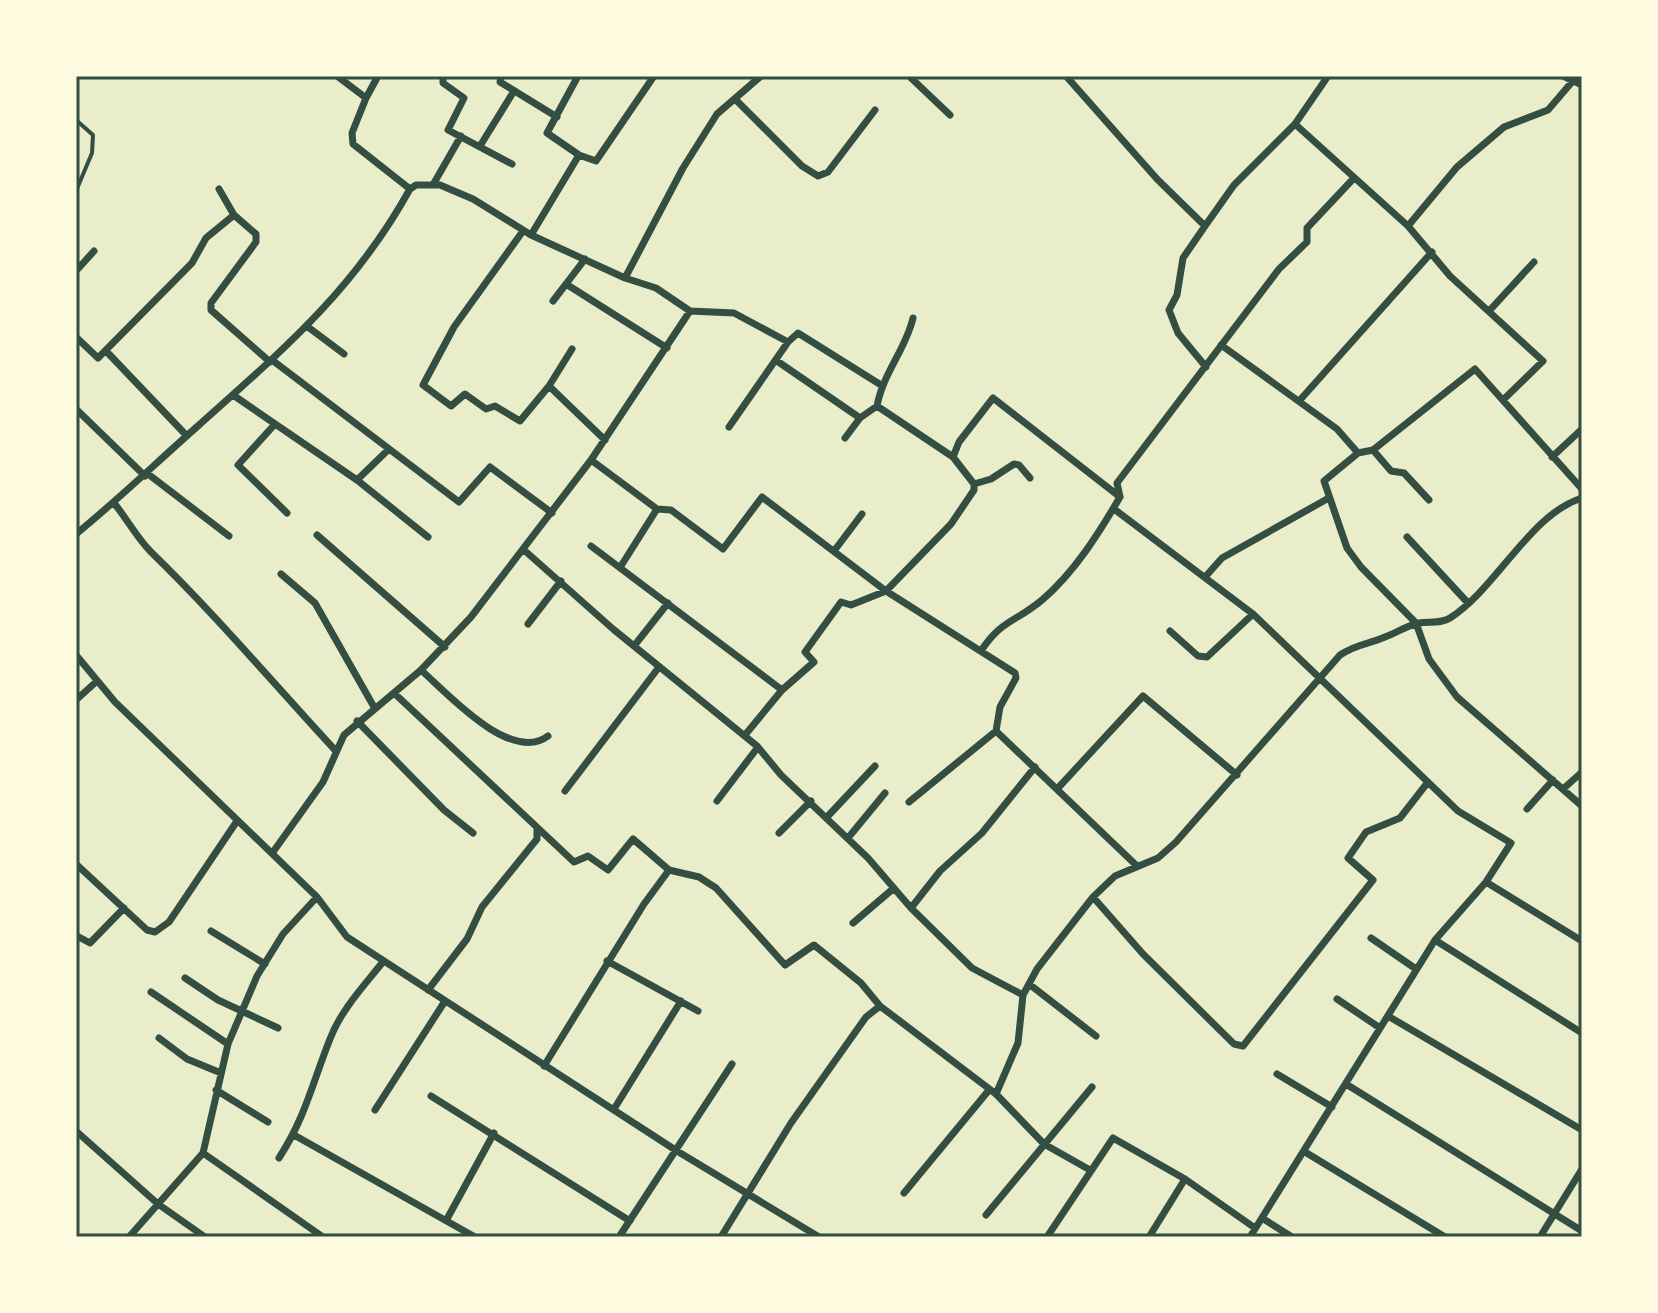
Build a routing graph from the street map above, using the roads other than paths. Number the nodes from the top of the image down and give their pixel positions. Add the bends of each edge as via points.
1 (337, 76) edge
2 (378, 76) edge
3 (443, 76) edge
4 (501, 76) edge
5 (578, 76) edge
6 (654, 76) edge
7 (761, 76) edge
8 (909, 76) edge
9 (1066, 76) edge
10 (1328, 76) edge
11 (1563, 76) edge
12 (1572, 82) junction
13 (1582, 85) edge
14 (514, 91) junction
15 (367, 97) junction
16 (735, 99) junction
17 (875, 110) dead end
18 (950, 115) dead end
19 (557, 117) junction
20 (76, 120) edge
21 (1295, 124) junction
22 (461, 136) junction
23 (480, 146) junction
24 (579, 155) junction
25 (512, 164) dead end
26 (1354, 178) junction
27 (434, 183) junction
28 (219, 189) dead end
29 (410, 189) junction
30 (76, 191) edge
31 (234, 215) junction
32 (1205, 226) junction
33 (1408, 226) junction
34 (527, 233) junction
35 (94, 251) dead end
36 (1432, 252) junction
37 (585, 259) junction
38 (1534, 262) dead end
39 (76, 271) edge
40 (625, 278) junction
41 (566, 284) junction
42 (553, 301) dead end
43 (1490, 310) junction
44 (690, 311) junction
45 (913, 318) dead end
46 (308, 327) junction
47 (76, 337) edge
48 (788, 342) junction
49 (1221, 345) junction
50 (667, 348) junction
51 (572, 349) dead end
52 (106, 351) junction
53 (344, 354) dead end
54 (271, 361) junction
55 (777, 361) junction
56 (1206, 367) junction
57 (881, 385) junction
58 (549, 386) junction
59 (233, 395) junction
60 (1300, 400) junction
61 (1503, 400) junction
62 (877, 406) junction
63 (76, 409) edge
64 (860, 418) junction
65 (275, 424) junction
66 (729, 427) dead end
67 (1582, 429) edge
68 (187, 436) junction
69 (845, 438) dead end
70 (605, 440) junction
71 (389, 449) junction
72 (1373, 450) junction
73 (1358, 453) junction
74 (953, 457) junction
75 (1552, 457) junction
76 (591, 460) junction
77 (146, 475) junction
78 (1030, 478) dead end
79 (357, 480) junction
80 (974, 484) junction
81 (1582, 489) edge
82 (1120, 497) junction
83 (1582, 498) edge
84 (1327, 499) junction
85 (1429, 500) dead end
86 (114, 503) junction
87 (657, 509) junction
88 (1114, 509) junction
89 (287, 513) dead end
90 (552, 513) junction
91 (862, 514) dead end
92 (76, 534) edge
93 (317, 535) dead end
94 (229, 536) dead end
95 (428, 537) dead end
96 (1407, 537) dead end
97 (591, 546) dead end
98 (524, 550) junction
99 (834, 551) junction
100 (621, 566) junction
101 (281, 574) dead end
102 (1206, 576) junction
103 (561, 581) junction
104 (886, 591) junction
105 (668, 603) junction
106 (1468, 603) junction
107 (1253, 614) junction
108 (1416, 623) junction
109 (528, 624) dead end
110 (1170, 631) dead end
111 (634, 646) junction
112 (445, 647) junction
113 (981, 651) junction
114 (76, 655) edge
115 (659, 667) junction
116 (421, 670) junction
117 (1320, 679) junction
118 (97, 681) junction
119 (782, 690) junction
120 (394, 693) junction
121 (76, 700) edge
122 (374, 707) junction
123 (357, 721) junction
124 (996, 731) junction
125 (745, 735) junction
126 (548, 736) dead end
127 (758, 747) junction
128 (335, 750) junction
129 (875, 766) dead end
130 (1035, 767) junction
131 (1582, 772) edge
132 (1237, 775) junction
133 (1553, 780) junction
134 (1428, 782) junction
135 (1058, 788) junction
136 (1563, 789) junction
137 (565, 791) dead end
138 (885, 793) dead end
139 (717, 801) dead end
140 (811, 801) junction
141 (909, 802) dead end
142 (1582, 806) edge
143 (1527, 809) dead end
144 (827, 817) junction
145 (237, 821) junction
146 (537, 830) junction
147 (473, 833) dead end
148 (779, 833) dead end
149 (848, 838) junction
150 (273, 852) junction
151 (76, 864) edge
152 (1137, 866) junction
153 (669, 870) junction
154 (1486, 882) junction
155 (894, 888) junction
156 (317, 897) junction
157 (1093, 897) junction
158 (124, 908) junction
159 (911, 908) junction
160 (853, 923) dead end
161 (211, 931) dead end
162 (77, 936) edge
163 (1371, 938) dead end
164 (1435, 940) junction
165 (1582, 941) edge
166 (607, 961) junction
167 (382, 963) junction
168 (265, 964) junction
169 (1416, 969) junction
170 (185, 978) dead end
171 (1029, 984) junction
172 (428, 990) junction
173 (151, 992) dead end
174 (1023, 995) junction
175 (1337, 999) dead end
176 (445, 1001) junction
177 (681, 1001) junction
178 (880, 1006) junction
179 (243, 1010) junction
180 (698, 1011) dead end
181 (1388, 1016) junction
182 (278, 1028) dead end
183 (1380, 1028) junction
184 (1582, 1033) edge
185 (1096, 1036) dead end
186 (159, 1038) dead end
187 (228, 1044) junction
188 (732, 1064) dead end
189 (544, 1066) junction
190 (221, 1073) junction
191 (1277, 1074) dead end
192 (1346, 1084) junction
193 (1092, 1087) dead end
194 (216, 1090) junction
195 (992, 1092) junction
196 (431, 1096) dead end
197 (1332, 1107) junction
198 (614, 1109) junction
199 (375, 1110) dead end
200 (268, 1122) dead end
201 (1582, 1130) edge
202 (76, 1131) edge
203 (494, 1133) junction
204 (294, 1135) junction
205 (1044, 1144) junction
206 (677, 1151) junction
207 (1305, 1152) junction
208 (203, 1153) junction
209 (279, 1158) dead end
210 (1582, 1169) edge
211 (1090, 1170) junction
212 (1185, 1179) junction
213 (904, 1193) dead end
214 (748, 1195) junction
215 (158, 1204) junction
216 (1554, 1214) junction
217 (986, 1215) dead end
218 (1262, 1218) junction
219 (447, 1219) junction
220 (630, 1221) junction
221 (1255, 1228) junction
222 (1582, 1231) edge
223 (129, 1237) edge
224 (205, 1237) edge
225 (323, 1237) edge
226 (475, 1237) edge
227 (619, 1237) edge
228 (721, 1237) edge
229 (819, 1237) edge
230 (1047, 1237) edge
231 (1149, 1237) edge
232 (1250, 1237) edge
233 (1292, 1237) edge
234 (1445, 1237) edge
235 (1540, 1237) edge

1 - 15 street
2 - 15 street
3 - 22 street via 443,83 464,98 447,128
4 - 14 street via 500,82
5 - 19 street
6 - 24 street via 596,161
7 - 16 street
8 - 18 street
9 - 32 street
10 - 21 street
11 - 12 street
12 - 13 street
12 - 33 street via 1548,110 1504,127 1457,167
14 - 19 street
14 - 23 street
15 - 29 street via 352,133 353,144
16 - 17 street via 818,176 828,172
16 - 40 street via 717,114 683,168
19 - 24 street via 547,133
20 - 30 lane via 93,135 92,153
21 - 26 street
21 - 32 street via 1234,185
22 - 23 street
22 - 27 street
23 - 25 street
24 - 34 street
26 - 33 street
26 - 49 street via 1307,228 1307,242 1279,269
27 - 29 street
27 - 34 street via 473,199
28 - 31 street
29 - 46 street via 367,260
31 - 52 street via 206,238 192,263
31 - 54 street via 256,234 254,245 211,306
32 - 56 street via 1183,258 1169,310 1178,333
33 - 36 street
34 - 37 street
34 - 58 street via 454,327 423,385 451,406 465,394 486,409 495,406 520,421
35 - 39 street
36 - 43 street via 1450,276
36 - 60 street
37 - 40 street
37 - 41 street
38 - 43 street
40 - 44 street via 656,288
41 - 42 street
41 - 50 street
43 - 61 street via 1543,361
44 - 48 street via 734,313
44 - 50 street
45 - 57 street
46 - 53 street
46 - 54 street
47 - 52 street via 95,358
48 - 55 street
48 - 57 street via 798,333
49 - 56 street
49 - 60 street
50 - 70 street
51 - 58 street
52 - 68 street
54 - 59 street
54 - 71 street
55 - 64 street
55 - 66 street
56 - 82 street via 1117,483
57 - 62 street
58 - 70 street
59 - 65 street
59 - 68 street
60 - 73 street
61 - 72 street via 1475,369
61 - 75 street
62 - 64 street
62 - 74 street
63 - 77 street
64 - 69 street
65 - 79 street
65 - 89 street via 238,465
67 - 75 street
68 - 77 street
70 - 76 street
71 - 79 street
71 - 90 street via 459,502 490,467
72 - 73 street
72 - 85 street
73 - 84 street via 1324,481
74 - 80 street
74 - 82 street via 966,432 995,399
75 - 81 street
76 - 87 street
76 - 90 street
77 - 86 street
77 - 94 street
78 - 80 street via 1014,464
79 - 95 street
80 - 104 street via 951,524
82 - 88 street
83 - 106 street via 1567,503 1546,522
84 - 102 street via 1222,558
84 - 108 street via 1354,558
86 - 92 street
86 - 128 street via 151,552 172,568 206,612
87 - 99 street via 671,510 724,549 762,497
87 - 100 street
88 - 102 street
88 - 113 street via 1077,563 1044,598 996,628
90 - 98 street
91 - 99 street
93 - 112 street
96 - 106 street
97 - 100 street
98 - 103 street
98 - 112 street
99 - 104 street
100 - 105 street
101 - 122 street via 315,603
102 - 107 street
103 - 109 street
103 - 111 street
104 - 113 street
104 - 119 street via 851,605 841,602 805,652 814,662
105 - 111 street
105 - 119 street
106 - 108 street via 1447,621
107 - 110 street via 1207,657 1198,656
107 - 117 street
108 - 117 street via 1359,643 1340,655
108 - 133 street via 1429,659 1457,697
111 - 115 street
112 - 116 street
113 - 124 street via 1016,676 1000,707
114 - 118 street
115 - 125 street
115 - 137 street
116 - 120 street
116 - 126 street via 510,740 532,743
117 - 132 street
117 - 134 street
118 - 121 street
118 - 145 street
119 - 125 street
120 - 122 street
120 - 146 street
122 - 123 street
123 - 128 street
123 - 147 street
124 - 130 street
124 - 141 street
125 - 127 street
127 - 139 street
127 - 140 street
128 - 150 street via 323,782
129 - 144 street
130 - 135 street
130 - 159 street
131 - 136 street
132 - 135 street via 1143,696
132 - 152 street via 1167,850
133 - 136 street
133 - 143 street
134 - 154 street via 1458,811 1511,843
134 - 157 street via 1400,818 1366,832 1348,858 1373,880 1243,1046 1234,1044 1143,954
135 - 152 street
136 - 142 street
138 - 149 street
140 - 144 street
140 - 148 street
144 - 149 street
145 - 150 street
145 - 158 street via 161,928 147,930
146 - 153 street via 574,862 588,856 608,870 633,839
146 - 172 street via 537,839 482,907 467,939
149 - 155 street
150 - 156 street
151 - 158 street
152 - 157 street via 1115,876
153 - 166 street
153 - 178 street via 699,877 716,888 785,965 814,945
154 - 164 street
154 - 165 street
155 - 159 street
155 - 160 street
156 - 167 street via 339,930
156 - 168 street via 283,934
157 - 171 street
158 - 162 street via 90,943
159 - 174 street via 972,968
161 - 168 street
163 - 169 street
164 - 169 street
164 - 184 street
166 - 177 street
166 - 189 street
167 - 172 street
167 - 204 street via 330,1039
168 - 179 street
169 - 181 street
170 - 179 street
171 - 174 street
171 - 185 street
172 - 176 street
173 - 187 street
174 - 195 street via 1018,1043
175 - 183 street
176 - 189 street
176 - 199 street
177 - 180 street
177 - 198 street
178 - 195 street
178 - 214 street via 866,1017 799,1111
179 - 182 street
179 - 187 street
181 - 183 street
181 - 201 street
183 - 192 street
186 - 190 street via 187,1059
187 - 190 street
188 - 206 street
189 - 198 street
190 - 194 street
191 - 197 street
192 - 197 street
192 - 216 street
193 - 205 street
194 - 200 street
194 - 208 street
195 - 205 street
195 - 213 street
196 - 203 street
197 - 207 street
198 - 206 street
202 - 215 street
203 - 219 street
203 - 220 street
204 - 209 street
204 - 219 street
205 - 211 street
205 - 217 street
206 - 214 street
206 - 220 street
207 - 218 street
207 - 234 street
208 - 215 street
208 - 225 street
210 - 216 street
211 - 212 street via 1105,1145 1116,1138
211 - 230 street
212 - 221 street
212 - 231 street
214 - 228 street
214 - 229 street
215 - 223 street
215 - 224 street
216 - 222 street
216 - 235 street
218 - 221 street
218 - 233 street
219 - 226 street
220 - 227 street
221 - 232 street

